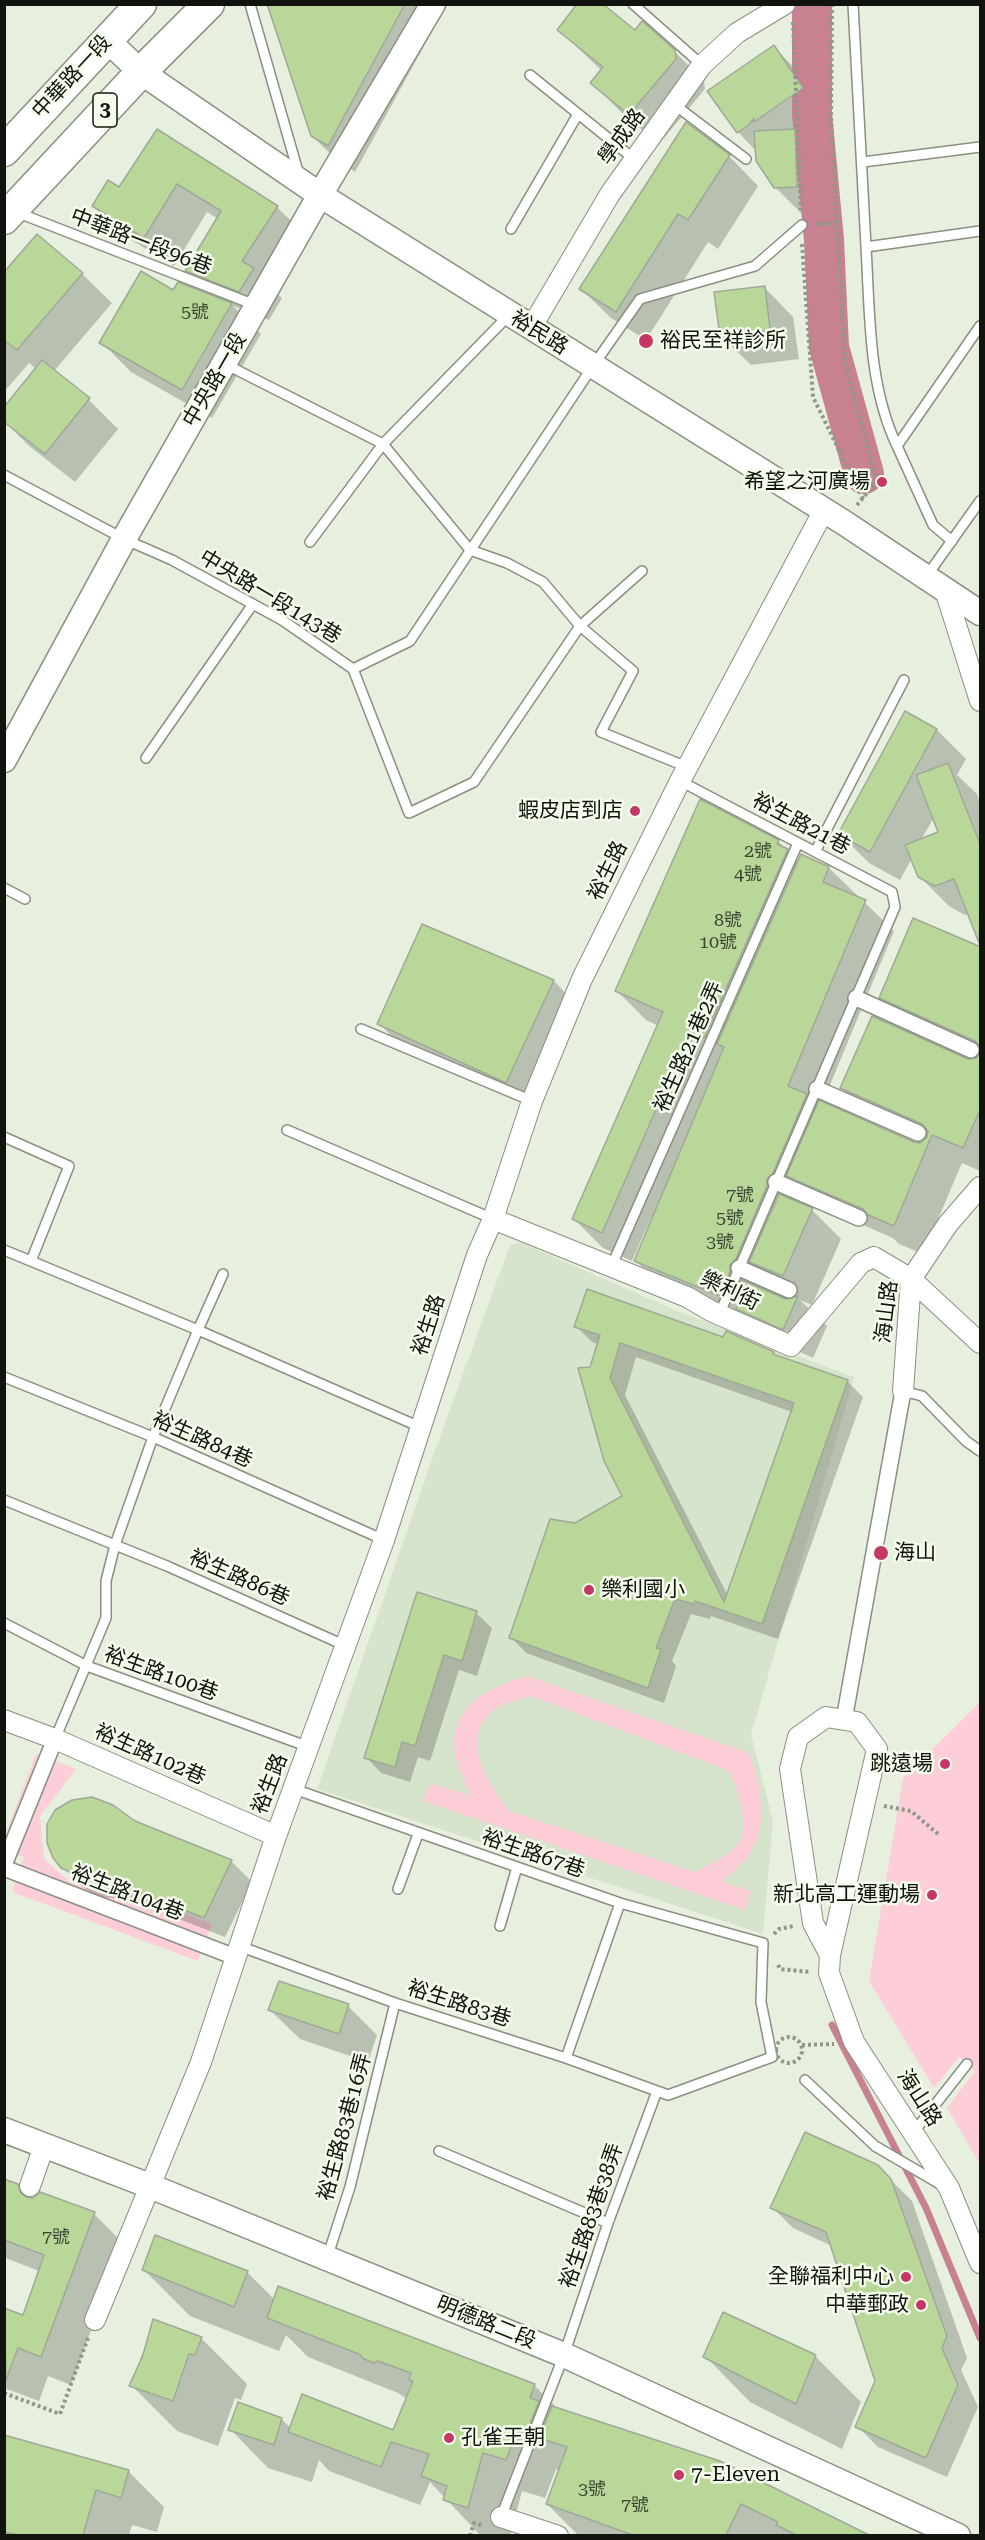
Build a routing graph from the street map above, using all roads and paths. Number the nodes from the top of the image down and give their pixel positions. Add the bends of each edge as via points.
1 (141, 4) edge
2 (209, 4) edge
3 (250, 4) edge
4 (433, 4) edge
5 (633, 4) edge
6 (832, 4) edge
7 (853, 4) edge
8 (789, 10) edge
9 (107, 40) junction
10 (702, 65) junction
11 (141, 72) junction
12 (530, 75) dead end
13 (675, 105) junction
14 (578, 114) junction
15 (981, 147) edge
16 (4, 151) edge
17 (634, 159) junction
18 (746, 159) dead end
19 (863, 162) junction
20 (310, 189) junction
21 (8, 215) edge
22 (802, 225) junction
23 (511, 229) dead end
24 (981, 231) edge
25 (866, 247) junction
26 (257, 306) junction
27 (510, 315) junction
28 (981, 326) edge
29 (531, 328) junction
30 (224, 363) junction
31 (593, 366) junction
32 (383, 444) junction
33 (897, 446) junction
34 (4, 475) edge
35 (863, 499) junction
36 (981, 501) edge
37 (834, 516) junction
38 (124, 539) junction
39 (952, 540) junction
40 (310, 542) dead end
41 (470, 550) junction
42 (642, 571) dead end
43 (935, 584) junction
44 (253, 604) junction
45 (981, 613) edge
46 (580, 626) junction
47 (353, 669) junction
48 (904, 680) dead end
49 (981, 701) edge
50 (146, 758) dead end
51 (4, 760) edge
52 (683, 774) junction
53 (798, 843) junction
54 (815, 852) junction
55 (4, 888) edge
56 (25, 899) dead end
57 (856, 998) junction
58 (361, 1029) dead end
59 (971, 1050) dead end
60 (817, 1089) junction
61 (532, 1101) junction
62 (287, 1131) dead end
63 (918, 1133) dead end
64 (4, 1137) edge
65 (776, 1182) junction
66 (981, 1187) edge
67 (859, 1218) dead end
68 (493, 1219) junction
69 (4, 1250) edge
70 (31, 1261) junction
71 (612, 1265) junction
72 (739, 1268) junction
73 (223, 1274) dead end
74 (911, 1279) junction
75 (789, 1290) dead end
76 (719, 1315) junction
77 (198, 1330) junction
78 (981, 1343) edge
79 (4, 1377) edge
80 (903, 1391) junction
81 (420, 1427) junction
82 (153, 1437) junction
83 (981, 1451) edge
84 (4, 1500) edge
85 (384, 1540) junction
86 (116, 1545) junction
87 (4, 1623) edge
88 (346, 1646) junction
89 (87, 1666) junction
90 (4, 1720) edge
91 (844, 1720) junction
92 (55, 1739) junction
93 (309, 1748) junction
94 (294, 1789) junction
95 (889, 1807) dead end
96 (418, 1834) junction
97 (938, 1834) dead end
98 (276, 1836) junction
99 (4, 1867) edge
100 (517, 1867) junction
101 (398, 1889) dead end
102 (620, 1903) junction
103 (813, 1923) junction
104 (500, 1926) dead end
105 (763, 1944) junction
106 (237, 1951) junction
107 (830, 1964) junction
108 (395, 2003) junction
109 (854, 2042) junction
110 (802, 2045) junction
111 (566, 2058) junction
112 (968, 2064) dead end
113 (804, 2080) dead end
114 (657, 2091) junction
115 (4, 2130) edge
116 (913, 2133) junction
117 (44, 2146) junction
118 (439, 2151) dead end
119 (30, 2186) dead end
120 (150, 2186) junction
121 (949, 2188) junction
122 (608, 2223) junction
123 (327, 2259) junction
124 (981, 2263) edge
125 (95, 2320) joint
126 (564, 2355) junction
127 (4, 2393) edge
128 (501, 2517) joint
129 (558, 2535) edge
130 (958, 2535) edge

1 - 9 main road, 中華路一段 / 3
2 - 11 main road, 3
3 - 20 lane
4 - 20 street, 中央路一段
5 - 10 lane
6 - 35 path via 831,117 845,363 877,481
7 - 19 lane
8 - 10 street, 學成路 via 737,33
8 - 22 path
9 - 11 street, 裕民路
9 - 16 main road, 中華路一段 / 3
10 - 13 street, 學成路
11 - 20 street, 裕民路
11 - 21 main road, 3
12 - 14 lane
13 - 17 street, 學成路
13 - 18 lane
14 - 17 lane
14 - 23 lane
15 - 19 lane
17 - 29 street, 學成路
19 - 25 lane
20 - 26 street, 中央路一段
20 - 27 street, 裕民路
21 - 26 lane, 中華路一段96巷
22 - 31 lane via 755,266 640,299
22 - 35 path via 813,397
24 - 25 lane
25 - 33 lane via 873,361
26 - 30 street, 中央路一段
27 - 29 street, 裕民路
27 - 32 lane
28 - 33 lane
29 - 31 street, 裕民路
30 - 32 lane
30 - 38 street, 中央路一段
31 - 37 street, 裕民路
31 - 41 lane
32 - 40 lane
32 - 41 lane
33 - 39 lane via 933,525
34 - 38 lane, 中央路一段143巷
35 - 37 path
36 - 39 lane
37 - 43 street, 裕民路
37 - 52 street, 裕生路
38 - 44 lane, 中央路一段143巷
38 - 51 street, 中央路一段
39 - 43 lane
41 - 46 lane via 543,582
41 - 47 lane via 410,641
42 - 46 lane
43 - 45 street, 裕民路
43 - 49 street
44 - 47 lane, 中央路一段143巷
44 - 50 lane
46 - 47 lane, 中央路一段143巷 via 474,782 409,813
46 - 52 lane, 裕生路21巷 via 633,671 601,732
48 - 54 lane
52 - 53 lane, 裕生路21巷
52 - 61 street, 裕生路 via 582,979
53 - 54 lane, 裕生路21巷
53 - 71 lane, 裕生路21巷2弄
54 - 57 lane, 裕生路21巷 via 892,892 895,908
55 - 56 lane
57 - 59 street
57 - 60 lane
58 - 61 lane
60 - 63 street
60 - 65 lane
61 - 68 street, 裕生路
62 - 68 lane
64 - 70 lane via 69,1167
65 - 67 street
65 - 72 lane
66 - 74 street, 海山路 via 948,1224
68 - 71 street, 樂利街
68 - 81 street, 裕生路 via 477,1255
69 - 70 lane
70 - 77 lane
71 - 76 street, 樂利街
72 - 75 street
72 - 76 lane
73 - 77 lane
74 - 76 street, 樂利街 via 874,1257 861,1263 790,1346
74 - 78 street
74 - 80 street, 海山路
77 - 81 lane
77 - 82 lane
79 - 82 lane, 裕生路84巷
80 - 83 lane via 922,1396
80 - 91 street
81 - 85 street, 裕生路
82 - 85 lane, 裕生路84巷
82 - 86 lane
84 - 86 lane, 裕生路86巷
85 - 88 street, 裕生路
86 - 88 lane, 裕生路86巷
86 - 89 lane via 106,1581 106,1618
87 - 89 lane, 裕生路100巷
88 - 93 street, 裕生路
89 - 92 lane
89 - 93 lane, 裕生路100巷
90 - 92 street, 裕生路102巷
91 - 103 street, 海山路 via 826,1717 798,1737 790,1769
91 - 107 street via 857,1722 877,1749
92 - 98 street, 裕生路102巷
92 - 99 street
93 - 94 street, 裕生路
94 - 96 lane, 裕生路67巷
94 - 98 street, 裕生路
95 - 97 path via 911,1811
96 - 100 lane, 裕生路67巷
96 - 101 lane
98 - 106 street, 裕生路
99 - 106 street, 裕生路104巷
100 - 102 lane, 裕生路67巷
100 - 104 lane
102 - 105 lane, 裕生路67巷
102 - 111 lane
103 - 105 path via 779,1929
103 - 107 street, 海山路
105 - 107 path via 780,1969
105 - 114 lane, 裕生路83巷 via 761,2002 772,2057 668,2095
106 - 108 lane, 裕生路83巷
106 - 120 street, 裕生路 via 201,2062
107 - 109 street, 海山路
108 - 111 lane, 裕生路83巷
108 - 123 lane, 裕生路83巷16弄 via 350,2187
109 - 110 path
109 - 116 street, 海山路
110 - 110 path via 795,2038 785,2038 777,2045 777,2055 784,2063 795,2063 802,2056
111 - 114 lane, 裕生路83巷
112 - 116 lane
113 - 121 lane via 874,2146
114 - 122 lane, 裕生路83巷38弄
115 - 117 street, 明德路二段
116 - 121 street, 海山路
117 - 119 street
117 - 120 street, 明德路二段
118 - 122 lane
120 - 123 street, 明德路二段
120 - 125 street, 裕生路
121 - 124 street, 海山路
122 - 126 lane, 裕生路83巷38弄
123 - 126 street, 明德路二段
125 - 127 path via 60,2414
126 - 128 lane, 裕生路83巷38弄
126 - 130 street, 明德路二段
128 - 129 street

